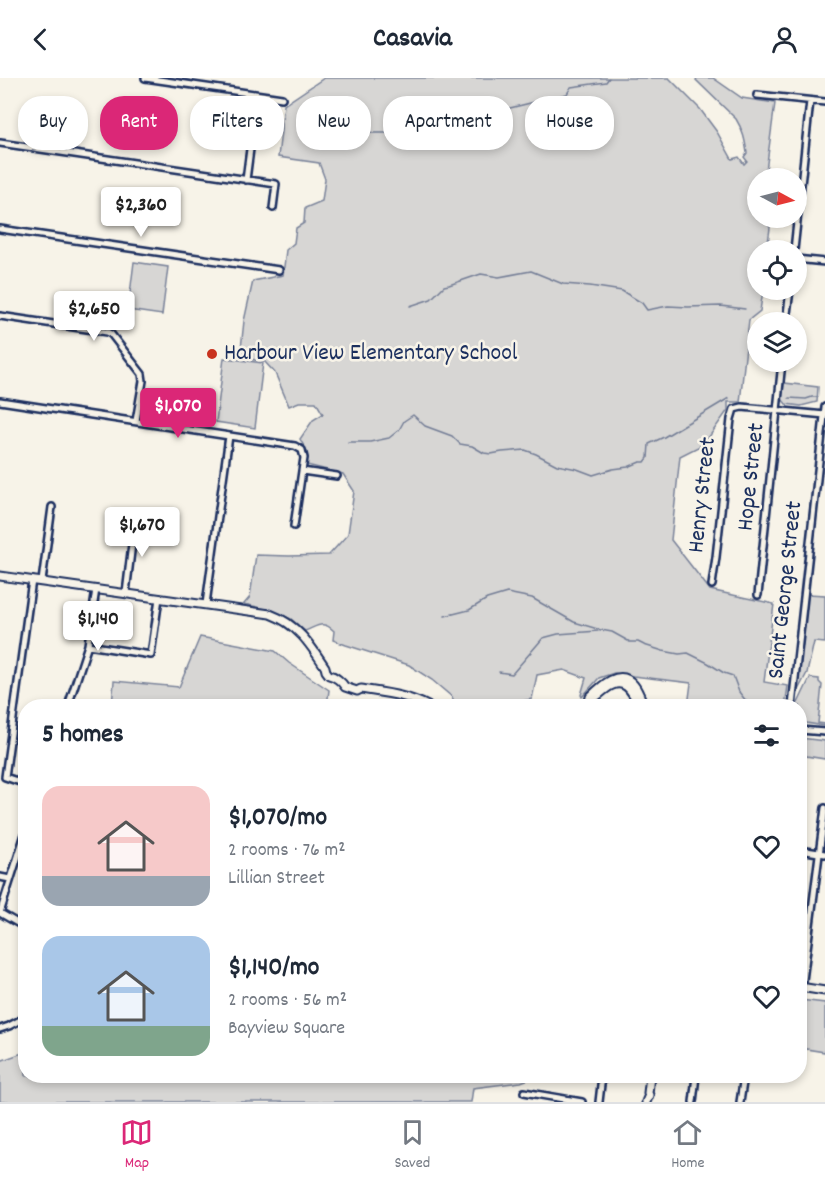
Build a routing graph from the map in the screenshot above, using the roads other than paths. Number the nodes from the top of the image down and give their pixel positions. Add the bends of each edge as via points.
1 (145, 78) edge
2 (757, 94) dead end
3 (257, 95) junction
4 (265, 96) edge
5 (810, 101) junction
6 (825, 102) edge
7 (0, 144) edge
8 (246, 180) junction
9 (273, 208) dead end
10 (0, 230) edge
11 (795, 240) edge
12 (807, 260) edge
13 (825, 262) edge
14 (279, 270) dead end
15 (0, 316) edge
16 (781, 372) edge
17 (0, 401) edge
18 (825, 407) edge
19 (777, 410) junction
20 (825, 415) edge
21 (136, 422) junction
22 (229, 436) junction
23 (302, 471) junction
24 (337, 476) dead end
25 (52, 507) dead end
26 (135, 519) dead end
27 (294, 526) dead end
28 (0, 576) edge
29 (32, 580) junction
30 (42, 581) junction
31 (712, 585) dead end
32 (96, 589) junction
33 (126, 593) junction
34 (758, 595) dead end
35 (159, 598) junction
36 (206, 604) junction
37 (88, 645) junction
38 (70, 699) edge
39 (415, 699) edge
40 (589, 699) edge
41 (594, 699) edge
42 (636, 699) edge
43 (641, 699) edge
44 (793, 699) edge
45 (807, 730) edge
46 (825, 732) edge
47 (18, 781) edge
48 (825, 808) edge
49 (807, 851) edge
50 (822, 854) edge
51 (18, 855) edge
52 (0, 877) edge
53 (10, 879) junction
54 (0, 913) edge
55 (18, 923) edge
56 (807, 950) edge
57 (807, 989) edge
58 (825, 991) edge
59 (18, 1021) edge
60 (0, 1029) edge
61 (601, 1083) edge
62 (649, 1083) edge
63 (695, 1083) edge
64 (743, 1083) edge
65 (524, 1092) dead end
66 (648, 1093) dead end
67 (568, 1101) edge
68 (582, 1102) edge
69 (599, 1102) edge
70 (693, 1102) edge
71 (740, 1102) edge

1 - 3 street
2 - 5 street
3 - 4 street
3 - 8 street
5 - 6 street
5 - 11 street
7 - 8 street
8 - 9 street via 276,184
10 - 14 street
12 - 13 street
15 - 21 street via 111,334 142,374
16 - 19 street, Hope Street
17 - 21 street
18 - 20 street, Saint George Street
19 - 20 street
19 - 31 street, Henry Street via 742,406 734,409
19 - 34 street, Hope Street
20 - 44 street, Saint George Street
21 - 22 street
22 - 23 street via 296,446 304,458
22 - 36 street
23 - 24 street
23 - 27 street
25 - 30 street
26 - 33 street
28 - 29 street
29 - 30 street
29 - 47 street via 5,777
30 - 32 street
32 - 33 street
32 - 37 street
33 - 35 street
35 - 36 street
35 - 37 street via 151,655
36 - 39 street via 265,613 284,620 303,635 326,671 345,687
37 - 38 street
40 - 43 street via 604,684 619,678 633,684
41 - 42 street via 610,686 622,684
45 - 46 street
48 - 50 street
49 - 50 street
50 - 56 street
51 - 53 street
52 - 53 street
53 - 54 street
54 - 55 street
57 - 58 street
59 - 60 street
61 - 69 street
62 - 66 street
63 - 70 street
64 - 71 street
65 - 67 street
67 - 68 street

